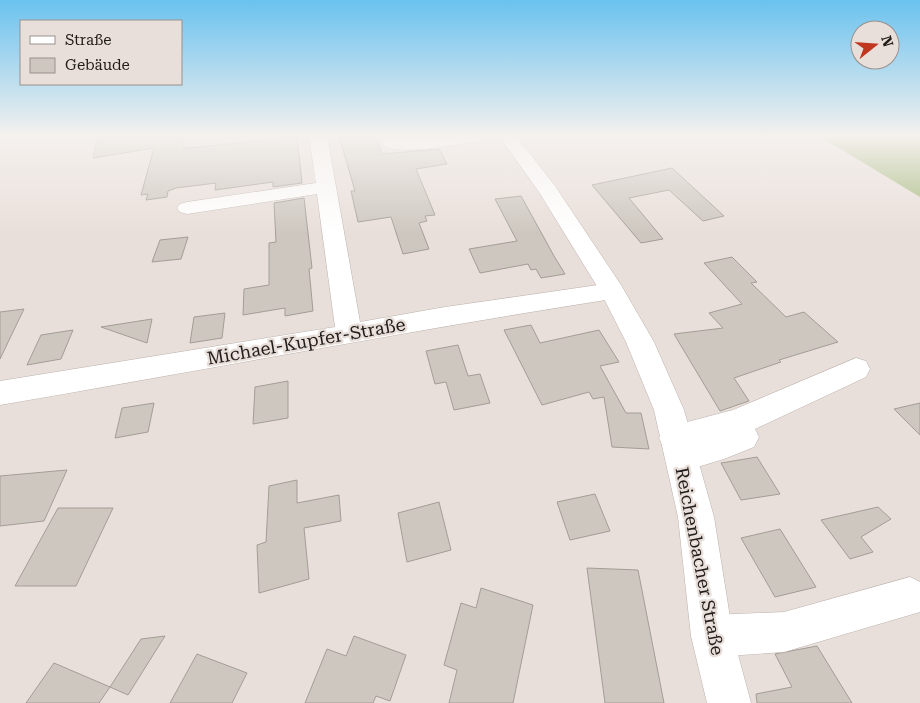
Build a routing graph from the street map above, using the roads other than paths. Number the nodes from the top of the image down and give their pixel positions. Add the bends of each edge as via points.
1 (323, 169) edge
2 (532, 169) edge
3 (325, 187) junction
4 (187, 208) dead end
5 (612, 291) junction
6 (349, 333) junction
7 (856, 369) dead end
8 (0, 393) edge
9 (803, 410) dead end
10 (678, 448) junction
11 (910, 597) dead end
12 (712, 636) junction
13 (729, 703) edge

1 - 3 street
2 - 5 street, Reichenbacher Straße
3 - 4 street
3 - 6 street
5 - 6 street, Michael-Kupfer-Straße
5 - 10 street, Reichenbacher Straße via 640,342 669,410
6 - 8 street, Michael-Kupfer-Straße
7 - 10 street
9 - 10 street via 724,445
10 - 12 street, Reichenbacher Straße via 696,517
11 - 12 street via 784,632
12 - 13 street, Reichenbacher Straße

